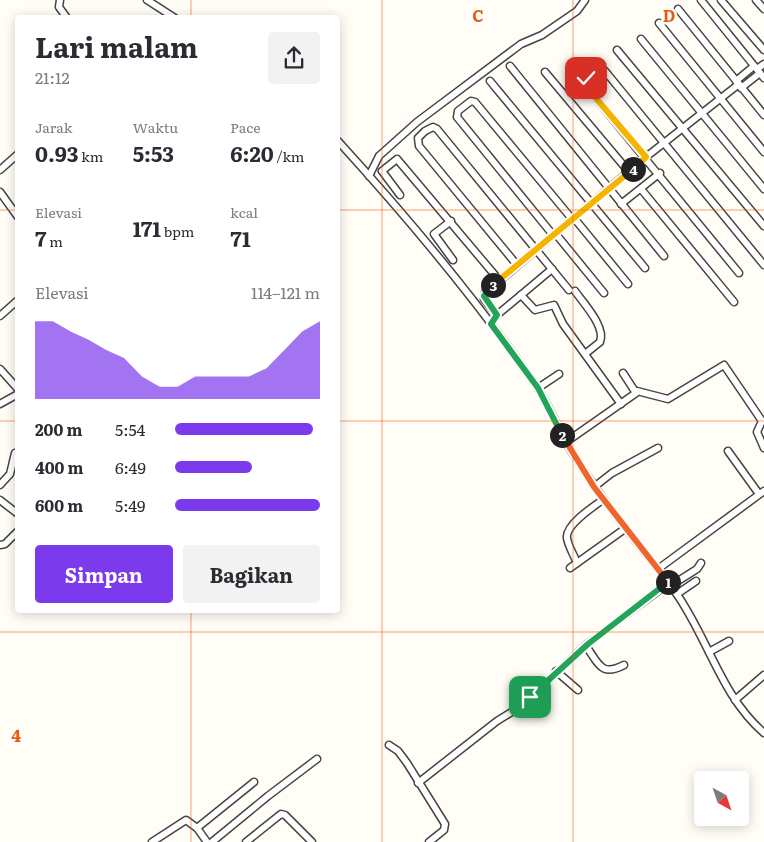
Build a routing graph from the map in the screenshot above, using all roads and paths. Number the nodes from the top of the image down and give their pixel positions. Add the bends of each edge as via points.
1 (60, 0) edge
2 (147, 0) edge
3 (585, 0) edge
4 (701, 0) edge
5 (722, 0) edge
6 (756, 0) edge
7 (678, 9) dead end
8 (764, 9) edge
9 (66, 15) edge
10 (170, 15) edge
11 (659, 23) dead end
12 (641, 39) dead end
13 (617, 50) dead end
14 (764, 50) edge
15 (764, 64) edge
16 (510, 66) dead end
17 (759, 71) edge
18 (545, 72) dead end
19 (490, 80) dead end
20 (739, 84) junction
21 (720, 99) junction
22 (702, 113) junction
23 (764, 115) edge
24 (682, 129) junction
25 (340, 143) edge
26 (664, 143) junction
27 (764, 152) edge
28 (15, 157) edge
29 (646, 157) junction
30 (0, 170) edge
31 (629, 172) junction
32 (660, 174) junction
33 (369, 176) junction
34 (641, 188) junction
35 (608, 189) junction
36 (764, 189) edge
37 (0, 192) edge
38 (400, 195) dead end
39 (592, 203) junction
40 (621, 204) junction
41 (15, 213) edge
42 (573, 218) junction
43 (451, 221) junction
44 (764, 226) edge
45 (554, 234) junction
46 (535, 250) junction
47 (664, 256) dead end
48 (453, 260) dead end
49 (516, 265) junction
50 (764, 265) edge
51 (645, 268) dead end
52 (552, 269) junction
53 (739, 272) dead end
54 (500, 280) junction
55 (628, 284) dead end
56 (604, 293) dead end
57 (521, 295) junction
58 (734, 302) dead end
59 (15, 303) edge
60 (497, 315) junction
61 (0, 316) edge
62 (491, 324) junction
63 (585, 354) junction
64 (0, 369) edge
65 (623, 373) dead end
66 (559, 374) dead end
67 (15, 386) edge
68 (538, 388) junction
69 (637, 391) junction
70 (15, 396) edge
71 (0, 404) edge
72 (621, 404) junction
73 (566, 442) junction
74 (658, 448) dead end
75 (764, 448) edge
76 (728, 451) dead end
77 (15, 453) dead end
78 (14, 471) edge
79 (0, 485) edge
80 (594, 487) junction
81 (762, 492) edge
82 (0, 500) edge
83 (604, 500) junction
84 (15, 512) edge
85 (626, 528) junction
86 (15, 534) edge
87 (0, 545) edge
88 (577, 563) junction
89 (702, 563) dead end
90 (570, 568) dead end
91 (658, 569) junction
92 (696, 581) dead end
93 (670, 584) junction
94 (677, 594) junction
95 (729, 641) dead end
96 (586, 646) junction
97 (709, 652) junction
98 (624, 665) dead end
99 (556, 671) junction
100 (764, 675) edge
101 (578, 690) dead end
102 (735, 700) junction
103 (764, 733) edge
104 (389, 746) dead end
105 (317, 759) dead end
106 (254, 782) dead end
107 (418, 783) junction
108 (196, 828) junction
109 (152, 842) edge
110 (207, 842) edge
111 (212, 842) edge
112 (246, 842) edge
113 (312, 842) edge
114 (429, 842) edge

1 - 9 street via 59,7
2 - 10 street
3 - 33 street via 577,11 542,35 514,48 417,122 379,156
4 - 17 street
5 - 14 street
6 - 8 street
7 - 20 street
11 - 21 street
12 - 22 street
13 - 24 street
15 - 17 street
16 - 35 street
17 - 20 street
18 - 31 street
19 - 39 street
20 - 21 street
20 - 23 street
21 - 22 street
21 - 27 street
22 - 24 street
22 - 36 street
24 - 26 street
24 - 44 street
25 - 33 street
26 - 29 street
26 - 29 street via 605,71 599,68 590,73 586,85
26 - 50 street
28 - 30 street
29 - 31 street
29 - 32 street
31 - 35 street
32 - 34 street
32 - 53 street
33 - 62 street
34 - 40 street
34 - 58 street
35 - 39 street
35 - 40 street
37 - 41 street
38 - 43 street via 382,171 397,158
39 - 42 street
39 - 51 street
40 - 47 street
42 - 45 street
42 - 45 street via 476,102 462,106 456,117
42 - 55 street
43 - 48 street via 434,234
43 - 54 street
45 - 46 street
45 - 56 street
46 - 49 street
46 - 49 street via 437,129 424,130 418,138 419,146
46 - 52 street
49 - 54 street
52 - 57 street
52 - 63 street via 596,321 601,333 600,342
54 - 60 street via 484,296
57 - 60 street
57 - 63 street via 535,310 554,305
59 - 61 street
60 - 62 street
62 - 68 street
63 - 72 street
64 - 67 street
65 - 69 street
66 - 68 street
68 - 73 street
69 - 72 street
69 - 75 street via 668,399 724,366 762,421 757,432
70 - 71 street
72 - 73 street
73 - 80 street
74 - 80 street via 612,473
76 - 81 street
77 - 78 street
78 - 79 street
80 - 83 street
81 - 91 street
82 - 84 street
83 - 85 street
83 - 88 street via 568,530 567,538
85 - 88 street
85 - 91 street
86 - 87 street
88 - 90 street
89 - 93 street
91 - 93 street
92 - 94 street
93 - 94 street
93 - 96 street
94 - 97 street
95 - 97 street
96 - 98 street via 604,669 612,671
96 - 99 street
97 - 102 street
99 - 101 street
99 - 107 street via 520,707 497,721
100 - 102 street
102 - 103 street
104 - 107 street via 398,751
105 - 111 street
106 - 108 street
107 - 114 street via 445,824 444,830
108 - 109 street via 186,820
108 - 110 street
112 - 113 street via 281,814

